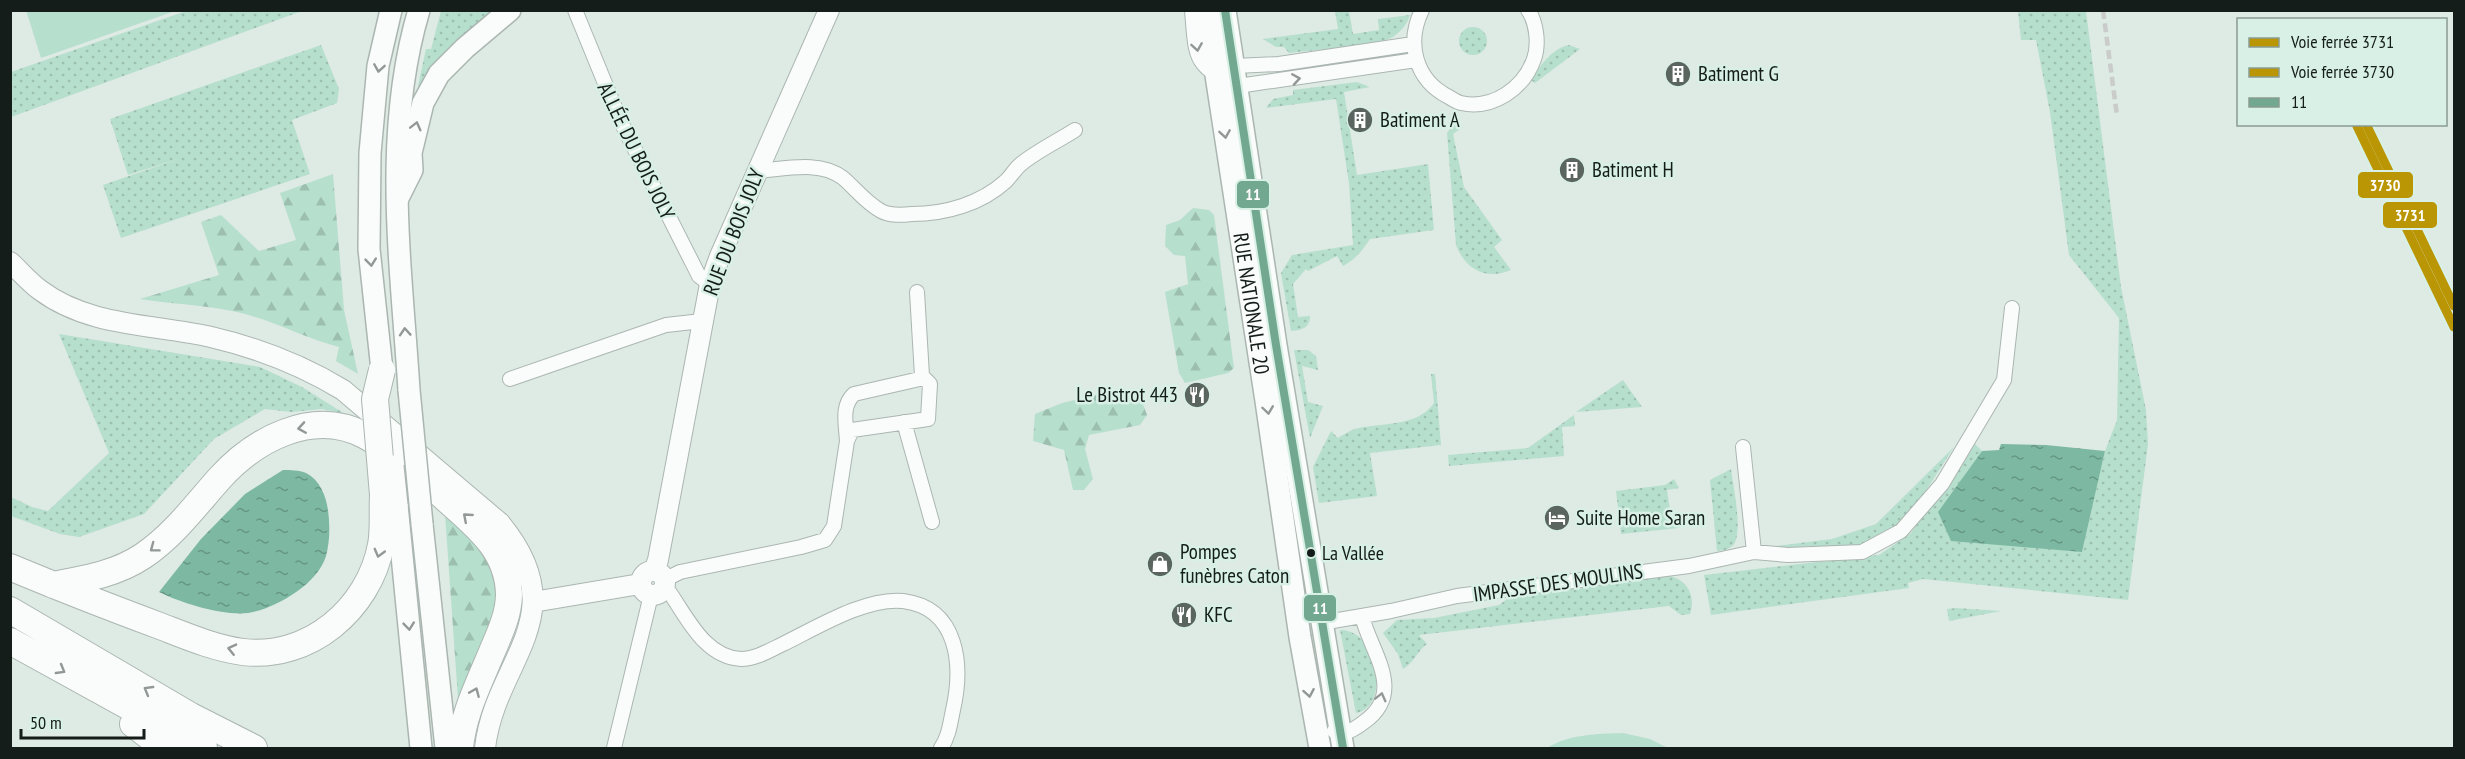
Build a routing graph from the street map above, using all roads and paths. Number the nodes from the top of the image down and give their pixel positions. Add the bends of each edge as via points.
1 (391, 10) edge
2 (419, 10) edge
3 (510, 10) edge
4 (575, 10) edge
5 (829, 10) edge
6 (1192, 10) edge
7 (1206, 10) edge
8 (1225, 10) edge
9 (1422, 10) edge
10 (1528, 10) edge
11 (1413, 44) junction
12 (1416, 60) junction
13 (1216, 76) junction
14 (1237, 76) junction
15 (1076, 130) dead end
16 (758, 171) junction
17 (396, 202) junction
18 (10, 262) edge
19 (710, 284) junction
20 (916, 292) dead end
21 (2012, 309) dead end
22 (702, 321) junction
23 (382, 370) joint
24 (924, 378) junction
25 (510, 379) dead end
26 (904, 422) junction
27 (846, 441) junction
28 (1743, 447) dead end
29 (390, 500) junction
30 (932, 522) dead end
31 (1754, 552) junction
32 (10, 567) edge
33 (654, 584) junction
34 (53, 585) junction
35 (533, 602) junction
36 (10, 610) edge
37 (1362, 616) junction
38 (1321, 623) junction
39 (10, 641) edge
40 (124, 705) junction
41 (1315, 725) junction
42 (1342, 741) edge
43 (164, 748) edge
44 (204, 748) edge
45 (254, 748) edge
46 (421, 748) edge
47 (446, 748) edge
48 (460, 748) edge
49 (485, 748) edge
50 (614, 748) edge
51 (941, 748) edge
52 (1320, 748) edge

1 -> 23 main road via 378,66 370,153 369,249
2 - 17 main road via 403,80 395,167
17 -> 3 main road via 412,170 411,153 423,103 439,74
4 - 19 street, ALLÉE DU BOIS JOLY via 638,158 699,276
5 - 16 main road, RUE DU BOIS JOLY
6 -> 13 street via 1198,56
7 - 13 main road, RUE NATIONALE 20
8 - 14 main road, RUE NATIONALE 20
9 - 11 street
10 - 12 street via 1537,35 1536,54 1530,71 1504,96 1487,102 1461,103 1433,87
11 - 12 street
11 - 14 street via 1279,64
14 -> 12 street
13 - 14 street
13 - 14 street
13 -> 41 main road, RUE NATIONALE 20
14 - 38 main road, RUE NATIONALE 20
15 - 16 street via 1020,165 985,196 956,208 925,214 883,213 844,180 821,168
16 - 19 main road, RUE DU BOIS JOLY
47 -> 17 main road, bridge via 409,390
18 - 35 main road via 39,290 74,310 211,337 265,352 343,390 500,523 526,565
19 - 22 main road, RUE DU BOIS JOLY
20 - 24 street
21 - 31 street, IMPASSE DES MOULINS via 2004,380 1942,484 1902,531 1862,552
22 - 25 street via 666,326
22 - 33 main road, RUE DU BOIS JOLY
23 - 29 highway, bridge via 375,399
24 - 26 street via 930,384 928,419
24 - 27 street via 854,394 845,408
26 - 27 street via 852,430
26 - 30 street
27 - 33 street via 834,526 825,540 680,572
28 - 31 street
29 -> 34 highway via 376,566 351,610 318,636 291,649 243,652 214,645
29 -> 46 main road
31 - 37 street, IMPASSE DES MOULINS via 1689,566 1457,596
32 - 34 highway
33 - 35 main road
33 - 50 street
33 - 51 street via 670,593 704,642 722,654 740,659 761,655 880,601 903,601 928,609 945,626 956,650 956,697 948,736
48 -> 34 highway via 470,703 507,610 509,594 502,561 472,521 408,466 363,435 320,426 292,430 265,440 235,462 176,528 143,556 101,576
35 - 49 main road via 529,631 494,709
45 -> 36 highway via 191,716
37 - 38 street, IMPASSE DES MOULINS
42 -> 37 street via 1373,716 1383,693 1380,660
38 - 42 main road, RUE NATIONALE 20
39 -> 40 highway
40 - 43 highway via 135,727
40 - 44 highway
41 - 42 street
41 - 52 main road

